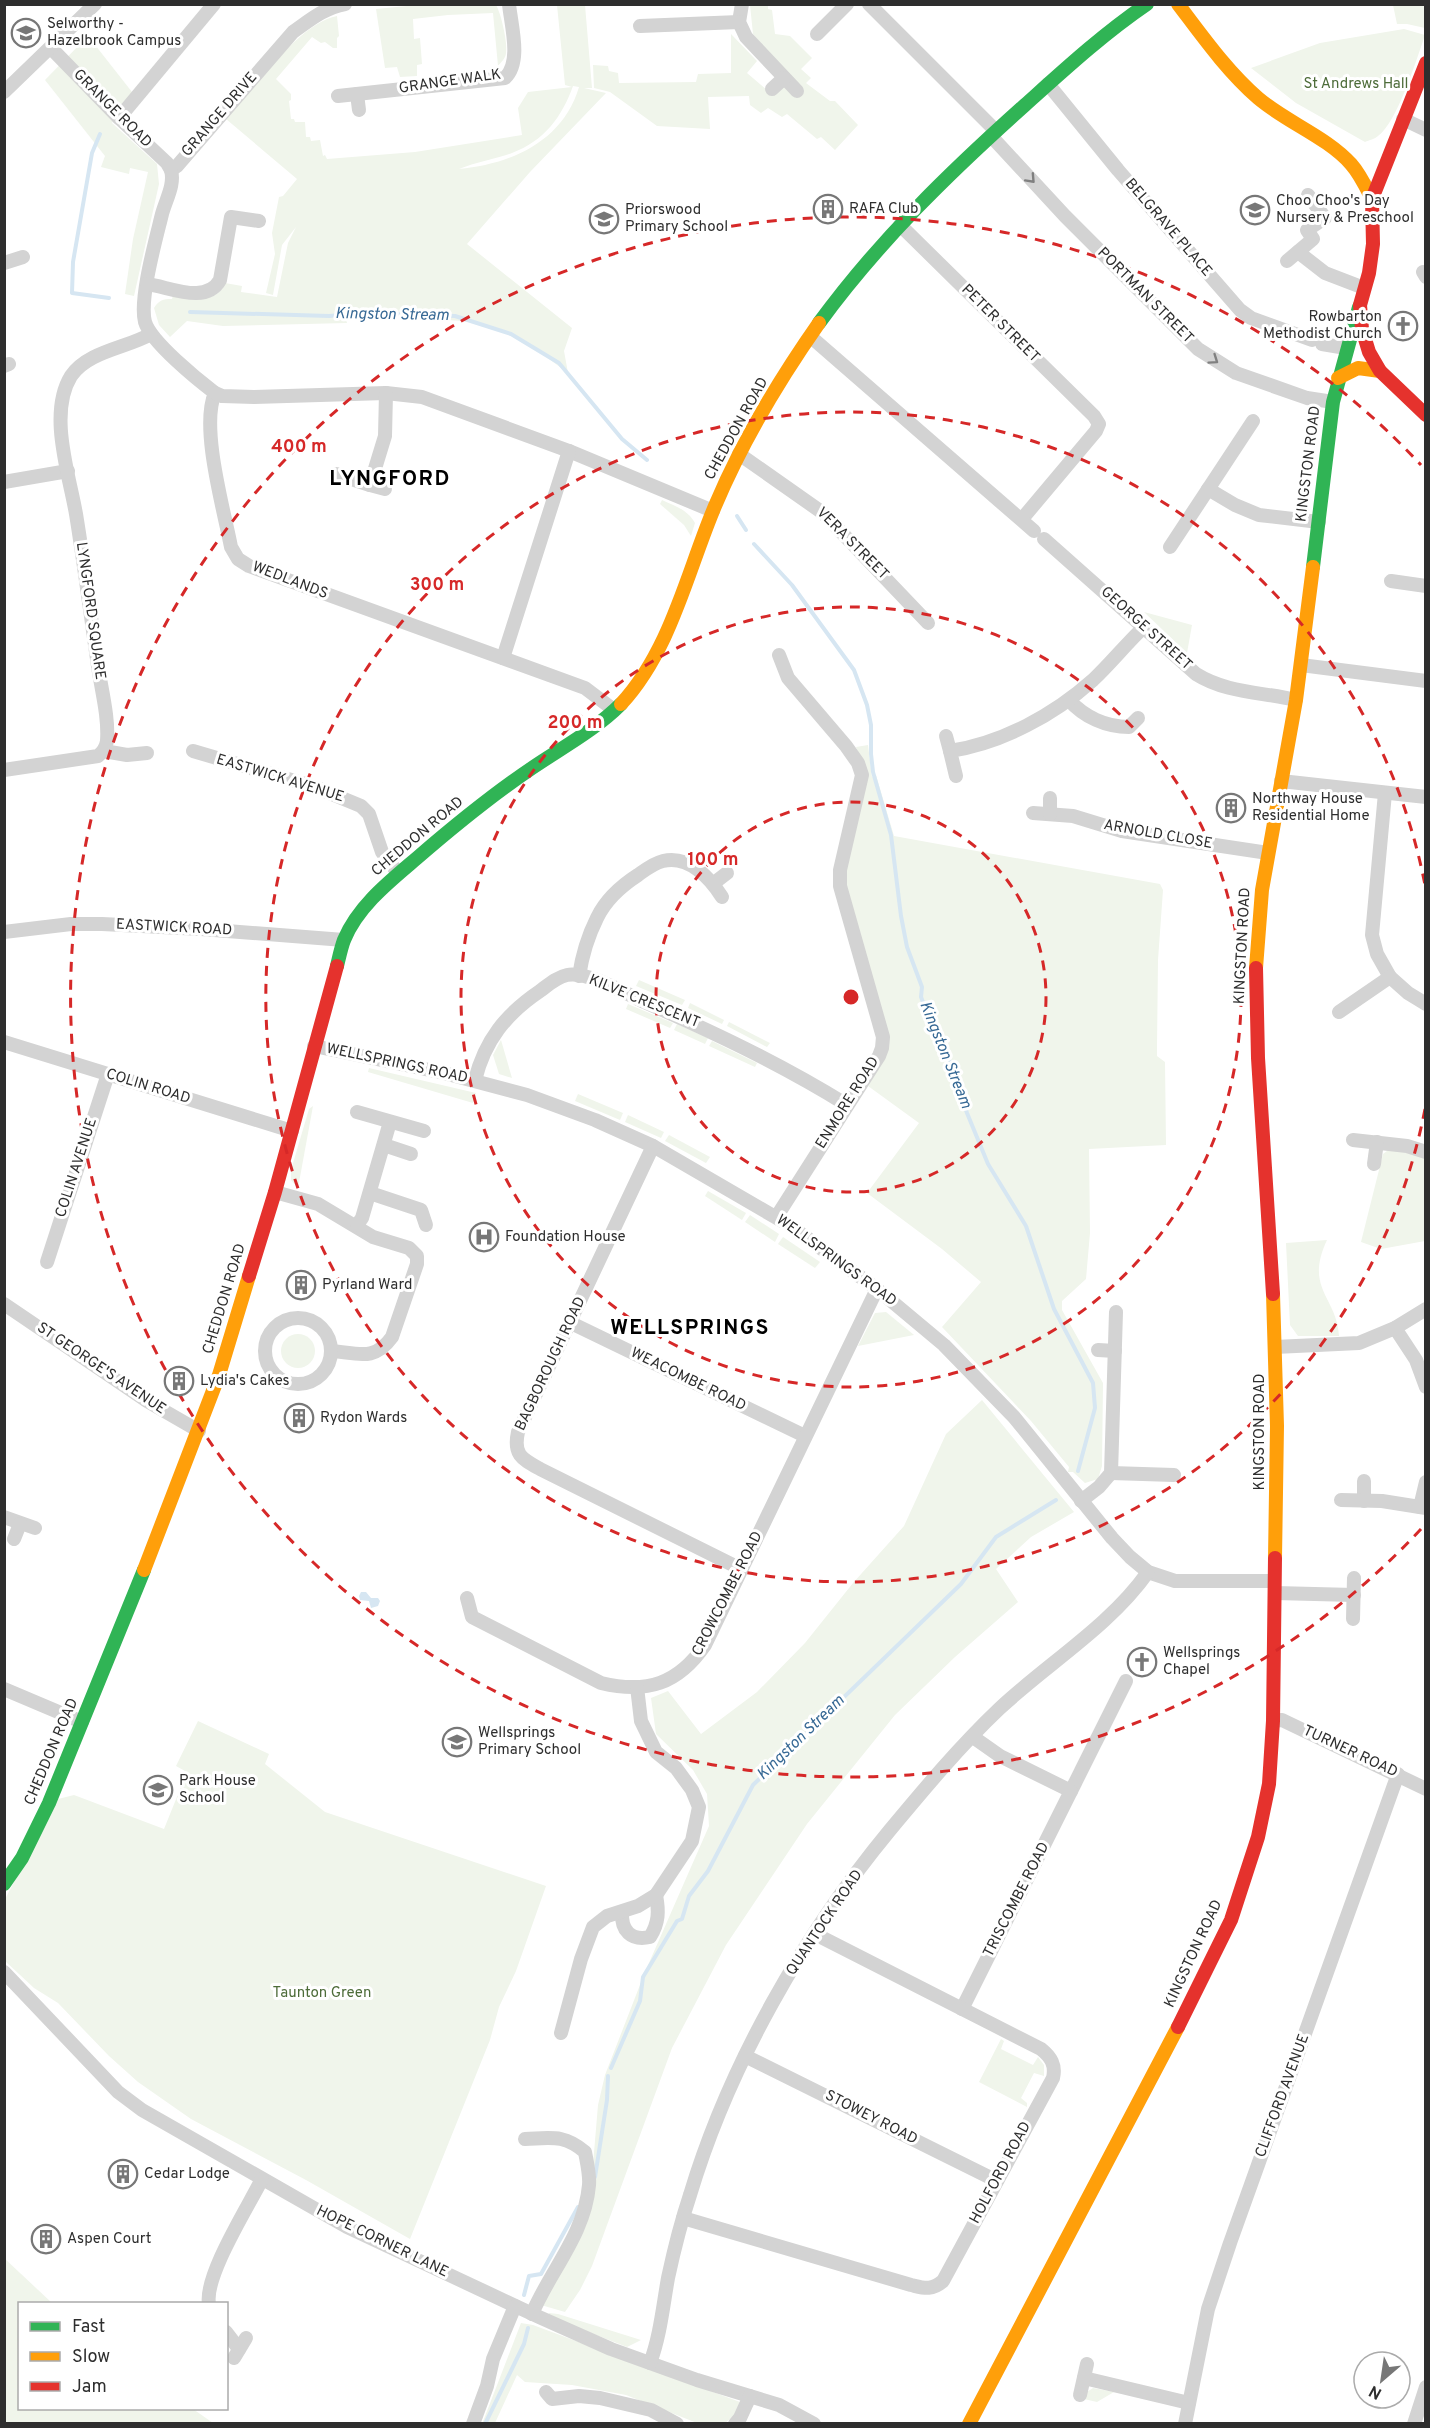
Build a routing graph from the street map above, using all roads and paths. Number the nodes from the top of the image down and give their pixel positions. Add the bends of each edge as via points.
1 (95, 4) edge
2 (214, 4) edge
3 (345, 4) edge
4 (509, 4) edge
5 (742, 4) edge
6 (847, 4) edge
7 (869, 4) edge
8 (1146, 4) edge
9 (1178, 4) edge
10 (739, 22) junction
11 (640, 26) dead end
12 (817, 34) dead end
13 (51, 48) junction
14 (1425, 63) edge
15 (784, 78) junction
16 (1047, 84) junction
17 (772, 89) dead end
18 (797, 91) dead end
19 (4, 92) edge
20 (357, 94) junction
21 (338, 96) dead end
22 (359, 110) dead end
23 (119, 118) junction
24 (1403, 119) junction
25 (1425, 130) edge
26 (994, 133) junction
27 (1362, 162) junction
28 (171, 170) junction
29 (1308, 195) dead end
30 (1372, 199) junction
31 (259, 221) dead end
32 (900, 225) junction
33 (23, 257) dead end
34 (4, 263) edge
35 (147, 284) junction
36 (1364, 288) junction
37 (1360, 305) junction
38 (151, 334) junction
39 (811, 337) junction
40 (1346, 348) junction
41 (1380, 371) junction
42 (1338, 378) junction
43 (215, 393) junction
44 (386, 393) junction
45 (1333, 402) junction
46 (1425, 415) edge
47 (1253, 421) dead end
48 (568, 452) junction
49 (739, 453) junction
50 (68, 471) junction
51 (336, 474) dead end
52 (4, 482) edge
53 (370, 485) junction
54 (385, 489) dead end
55 (1208, 489) junction
56 (713, 511) junction
57 (1022, 519) junction
58 (1319, 522) junction
59 (1170, 547) dead end
60 (1391, 581) dead end
61 (1425, 586) edge
62 (927, 623) dead end
63 (1144, 627) junction
64 (779, 655) dead end
65 (503, 658) junction
66 (1301, 665) junction
67 (1425, 681) edge
68 (1070, 700) junction
69 (1296, 700) junction
70 (614, 710) junction
71 (1138, 718) dead end
72 (946, 736) dead end
73 (104, 751) junction
74 (193, 751) dead end
75 (950, 751) junction
76 (147, 753) dead end
77 (4, 770) edge
78 (956, 776) dead end
79 (1281, 781) junction
80 (1385, 793) junction
81 (1425, 797) edge
82 (1050, 798) dead end
83 (1033, 813) dead end
84 (1050, 814) junction
85 (1268, 853) junction
86 (398, 873) junction
87 (727, 873) dead end
88 (714, 883) junction
89 (722, 897) dead end
90 (4, 932) edge
91 (344, 940) junction
92 (579, 976) junction
93 (1390, 977) junction
94 (1425, 1004) edge
95 (1339, 1012) dead end
96 (4, 1042) edge
97 (314, 1046) junction
98 (108, 1074) junction
99 (475, 1080) junction
100 (847, 1105) junction
101 (357, 1112) dead end
102 (390, 1122) junction
103 (292, 1131) junction
104 (424, 1131) dead end
105 (1353, 1140) dead end
106 (1377, 1142) junction
107 (384, 1145) junction
108 (653, 1146) junction
109 (1425, 1152) edge
110 (411, 1154) dead end
111 (1374, 1164) dead end
112 (275, 1192) junction
113 (370, 1193) junction
114 (777, 1216) junction
115 (357, 1225) junction
116 (426, 1225) dead end
117 (47, 1262) dead end
118 (878, 1289) junction
119 (4, 1304) edge
120 (1425, 1309) edge
121 (1116, 1312) dead end
122 (570, 1323) junction
123 (1395, 1328) junction
124 (1275, 1347) junction
125 (1098, 1350) dead end
126 (332, 1351) junction
127 (1115, 1351) junction
128 (1425, 1387) edge
129 (199, 1431) junction
130 (805, 1437) junction
131 (1111, 1473) junction
132 (1174, 1475) dead end
133 (1364, 1481) dead end
134 (1425, 1482) edge
135 (1341, 1500) dead end
136 (1081, 1501) junction
137 (1364, 1501) junction
138 (1423, 1507) edge
139 (4, 1517) edge
140 (20, 1524) junction
141 (35, 1528) dead end
142 (14, 1539) dead end
143 (741, 1569) junction
144 (1148, 1572) junction
145 (1354, 1578) dead end
146 (1275, 1587) junction
147 (1354, 1595) junction
148 (467, 1598) dead end
149 (1353, 1619) dead end
150 (1126, 1681) dead end
151 (638, 1687) junction
152 (4, 1689) edge
153 (1274, 1720) junction
154 (82, 1722) junction
155 (973, 1737) junction
156 (1398, 1774) junction
157 (1425, 1789) edge
158 (1071, 1791) junction
159 (4, 1884) edge
160 (656, 1895) junction
161 (622, 1912) junction
162 (815, 1934) junction
163 (4, 1972) edge
164 (962, 2009) junction
165 (561, 2033) dead end
166 (745, 2056) junction
167 (525, 2139) dead end
168 (262, 2179) junction
169 (998, 2181) junction
170 (683, 2218) junction
171 (209, 2302) edge
172 (515, 2306) junction
173 (532, 2314) junction
174 (228, 2334) edge
175 (240, 2349) dead end
176 (650, 2363) junction
177 (1087, 2364) dead end
178 (1084, 2378) junction
179 (1425, 2386) edge
180 (1080, 2395) dead end
181 (750, 2396) junction
182 (549, 2399) dead end
183 (1189, 2403) junction
184 (473, 2424) edge
185 (677, 2424) edge
186 (735, 2424) edge
187 (814, 2424) edge
188 (969, 2424) edge
189 (1185, 2424) edge
190 (1414, 2424) edge

1 - 13 street
2 - 23 street
3 - 28 street, GRANGE DRIVE via 312,16 293,32
4 - 20 street, GRANGE WALK via 514,56 513,67 505,78
5 - 10 street
6 - 12 street
7 - 26 street, PORTMAN STREET
8 - 16 street, CHEDDON ROAD
9 - 27 street via 1223,64 1270,109
10 - 11 street
10 - 15 street via 753,46
13 - 19 street
13 - 23 street, GRANGE ROAD
14 - 24 street, KINGSTON ROAD
15 - 17 street
15 - 18 street
16 - 26 street, CHEDDON ROAD
16 - 40 street, BELGRAVE PLACE via 1240,310 1251,318 1317,342
20 - 21 street, GRANGE WALK
20 - 22 street
23 - 28 street, GRANGE ROAD
24 - 25 street
24 - 27 street, KINGSTON ROAD via 1388,144
24 - 30 street, KINGSTON ROAD
26 - 32 street, CHEDDON ROAD
26 -> 45 street, PORTMAN STREET via 1065,216 1198,349 1245,377 1307,398
27 - 30 street
28 - 35 street, GRANGE DRIVE via 172,183
29 - 36 street via 1325,218 1307,230 1313,239 1293,256
30 - 36 street, KINGSTON ROAD via 1373,244
31 - 35 street via 231,217 220,280 210,291 190,292
32 - 39 street, CHEDDON ROAD via 872,255
32 - 57 street, PETER STREET via 1099,424
33 - 34 street
35 - 38 street, GRANGE DRIVE via 143,305
36 - 37 street, KINGSTON ROAD
37 - 40 street, KINGSTON ROAD
37 - 41 street via 1362,329
38 - 43 street
38 - 50 street, LYNGFORD SQUARE via 91,359 72,375 61,400 59,417
39 - 49 street, CHEDDON ROAD
39 - 57 street, GEORGE STREET
40 - 42 street, KINGSTON ROAD
41 - 42 street via 1365,366
41 - 46 street
42 - 45 street, KINGSTON ROAD
43 - 44 street via 254,397
43 - 65 street, WEDLANDS via 209,415 211,435 231,547 238,559
44 - 48 street via 422,397
44 - 53 street via 385,436
45 - 58 street, KINGSTON ROAD
47 - 55 street
48 - 56 street
48 - 65 street
49 - 56 street, CHEDDON ROAD
49 - 62 street, VERA STREET via 823,513
50 - 52 street
50 - 73 street, LYNGFORD SQUARE via 107,733
51 - 53 street
53 - 54 street
55 - 58 street via 1259,514
55 - 59 street
56 - 70 street, CHEDDON ROAD via 650,666
57 - 63 street, GEORGE STREET
58 - 66 street, KINGSTON ROAD
60 - 61 street
63 - 68 street
63 - 69 street, GEORGE STREET via 1206,680 1246,692
64 - 100 street, ENMORE ROAD via 788,678 846,746 862,775 840,870 840,886 883,1037 879,1056
65 - 70 street, WEDLANDS via 585,688
66 - 67 street
66 - 69 street, KINGSTON ROAD
68 - 71 street via 1080,712 1118,727 1129,727
68 - 75 street via 1003,735
69 - 79 street, KINGSTON ROAD
70 - 86 street, CHEDDON ROAD via 586,734 509,783
72 - 75 street
73 - 76 street
73 - 77 street via 98,756
74 - 86 street, EASTWICK AVENUE via 315,787 361,806 369,814 382,852
75 - 78 street
79 - 80 street
79 - 85 street, KINGSTON ROAD
80 - 81 street
80 - 93 street via 1372,935
82 - 84 street
83 - 84 street, ARNOLD CLOSE
84 - 85 street, ARNOLD CLOSE via 1073,816 1146,836
85 - 124 street, KINGSTON ROAD via 1255,976
86 - 91 street, CHEDDON ROAD via 365,906
87 - 88 street
88 - 89 street
88 - 92 street via 695,867 663,861 621,885 597,917
90 - 91 street, EASTWICK ROAD via 102,924
91 - 97 street, CHEDDON ROAD
92 - 99 street, KILVE CRESCENT via 557,979 504,1019 482,1057
92 - 100 street, KILVE CRESCENT via 697,1023
93 - 94 street
93 - 95 street
96 - 98 street, COLIN ROAD
97 - 99 street, WELLSPRINGS ROAD
97 - 103 street, CHEDDON ROAD
98 - 103 street, COLIN ROAD
98 - 117 street, COLIN AVENUE
99 - 108 street, WELLSPRINGS ROAD via 537,1098
100 - 114 street, ENMORE ROAD
101 - 102 street
102 - 104 street
102 - 107 street
103 - 112 street, CHEDDON ROAD
105 - 106 street
106 - 109 street
106 - 111 street
107 - 110 street
107 - 113 street
108 - 114 street, WELLSPRINGS ROAD
108 - 122 street, BAGBOROUGH ROAD
112 - 115 street via 318,1203
112 - 129 street, CHEDDON ROAD
113 - 115 street
113 - 116 street via 421,1210
114 - 118 street, WELLSPRINGS ROAD
115 - 126 street via 373,1237 415,1252 417,1264 386,1346 366,1355
118 - 130 street, CROWCOMBE ROAD
118 - 136 street, WELLSPRINGS ROAD via 987,1388
119 - 129 street, ST GEORGE'S AVENUE via 147,1401
120 - 123 street
121 - 127 street
122 - 130 street, WEACOMBE ROAD
122 - 143 street, BAGBOROUGH ROAD via 518,1432 521,1458
123 - 124 street via 1359,1343
123 - 128 street via 1416,1360
124 - 146 street, KINGSTON ROAD
125 - 127 street
126 - 126 street via 324,1372 304,1383 282,1380 267,1362 265,1351 266,1341 278,1324 298,1317 318,1324
127 - 131 street
129 - 154 street, CHEDDON ROAD
130 - 143 street, CROWCOMBE ROAD
131 - 132 street
131 - 136 street
133 - 137 street
134 - 138 street
135 - 137 street
136 - 144 street, WELLSPRINGS ROAD
137 - 138 street
139 - 140 street
140 - 141 street
140 - 142 street
143 - 151 street, CROWCOMBE ROAD via 705,1645 687,1669 669,1681
144 - 146 street, WELLSPRINGS ROAD via 1175,1581
144 - 155 street, QUANTOCK ROAD via 1107,1618 1000,1708
145 - 147 street
146 - 147 street, WELLSPRINGS ROAD
146 - 153 street, KINGSTON ROAD
147 - 149 street
148 - 151 street, CROWCOMBE ROAD via 472,1617 602,1683
150 - 158 street, TRISCOMBE ROAD
151 - 160 street via 641,1721 656,1752 676,1768 699,1807 692,1841
152 - 154 street
153 - 156 street, TURNER ROAD via 1282,1720
153 - 188 street, KINGSTON ROAD via 1262,1819 1231,1920 1173,2039
154 - 159 street, CHEDDON ROAD via 35,1834
155 - 158 street via 1000,1756
155 - 162 street, QUANTOCK ROAD via 888,1832
156 - 157 street, TURNER ROAD
156 - 183 street, CLIFFORD AVENUE via 1208,2309
158 - 164 street, TRISCOMBE ROAD
160 - 161 street
160 - 161 street via 659,1916 650,1937 640,1939 627,1932
161 - 165 street via 607,1916 593,1927
162 - 164 street, HOLFORD ROAD
162 - 166 street, QUANTOCK ROAD
163 - 168 street, HOPE CORNER LANE via 118,2092
164 - 169 street, HOLFORD ROAD via 1041,2049 1052,2059 1053,2078
166 - 169 street, STOWEY ROAD
166 - 170 street, QUANTOCK ROAD via 708,2143
167 - 173 street via 572,2140 585,2152 590,2184 582,2216
168 - 171 street via 214,2271
168 - 172 street, HOPE CORNER LANE via 347,2227
169 - 170 street, HOLFORD ROAD via 943,2282 935,2288 911,2285
170 - 176 street, QUANTOCK ROAD
172 - 173 street, HOPE CORNER LANE
172 - 184 street
173 - 176 street, HOPE CORNER LANE
174 - 175 street
176 - 181 street, HOPE CORNER LANE
177 - 178 street
178 - 180 street
178 - 183 street
179 - 190 street
181 - 186 street
181 - 187 street, HOPE CORNER LANE
182 - 185 street via 600,2398 651,2410
183 - 189 street, CLIFFORD AVENUE

